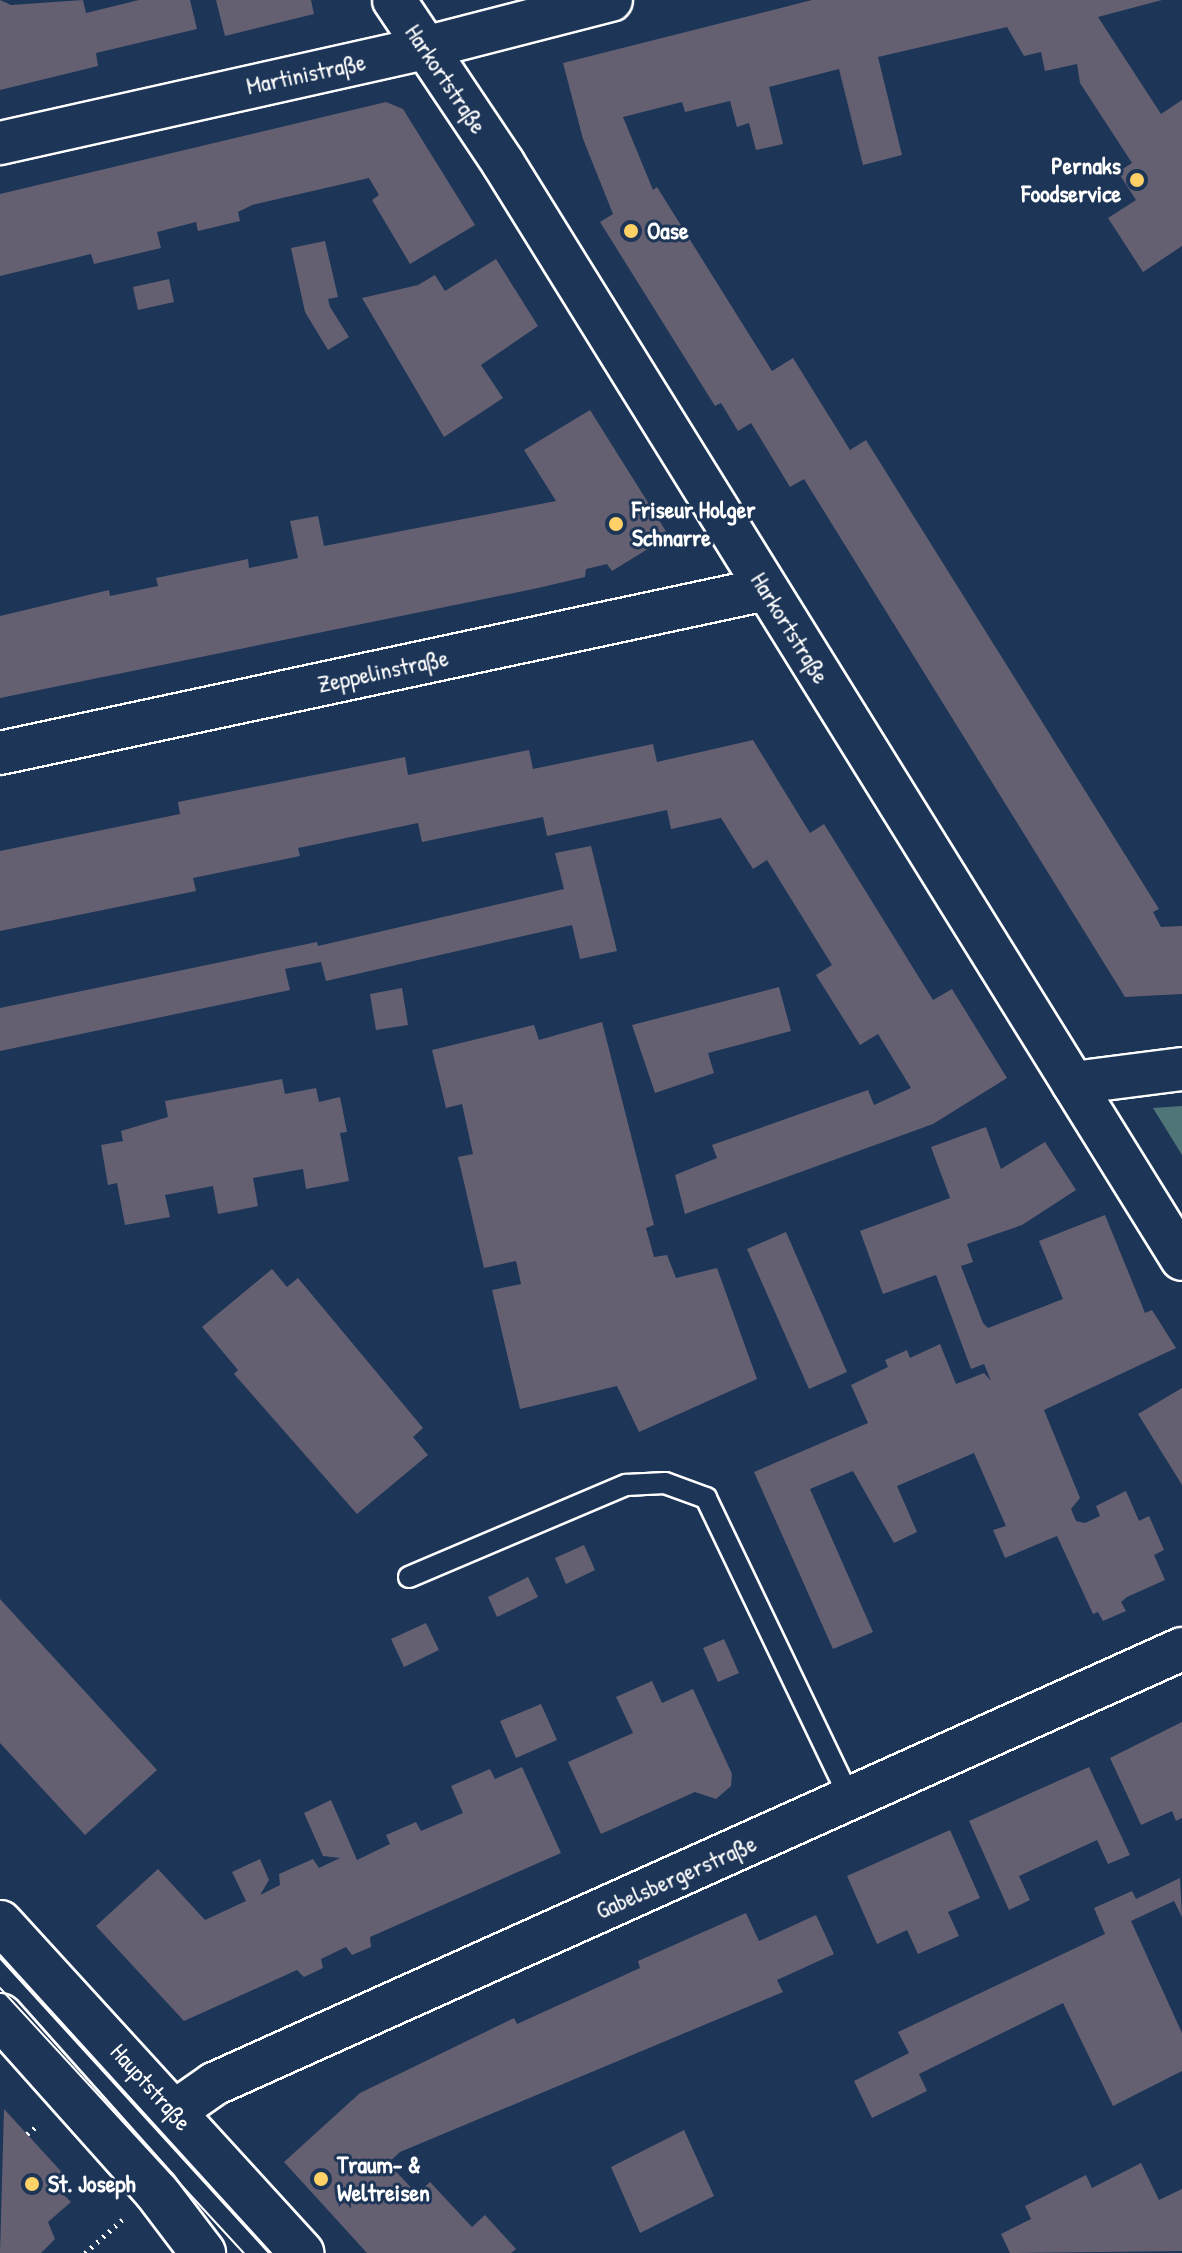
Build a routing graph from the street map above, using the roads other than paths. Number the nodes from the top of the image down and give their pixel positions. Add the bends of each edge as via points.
1 (394, 0) edge
2 (611, 0) edge
3 (424, 48) junction
4 (0, 143) edge
5 (766, 589) junction
6 (0, 753) edge
7 (1182, 1069) edge
8 (1073, 1083) junction
9 (1182, 1259) edge
10 (409, 1577) dead end
11 (1182, 1649) edge
12 (850, 1799) junction
13 (0, 1923) edge
14 (0, 2016) edge
15 (174, 2112) junction
16 (203, 2253) edge
17 (301, 2253) edge

1 - 3 street, Harkortstraße
2 - 3 street, Martinistraße
3 - 4 street, Martinistraße
3 - 5 street, Harkortstraße via 503,163
5 - 6 street, Zeppelinstraße
5 - 8 street, Harkortstraße
7 - 8 street
8 - 9 street, Harkortstraße
10 - 12 lane via 626,1485 665,1483 706,1498
11 - 12 street, Gabelsbergerstraße
12 - 15 street, Gabelsbergerstraße via 214,2084
13 - 15 street, Hauptstraße
14 - 16 street via 156,2191
15 - 17 street, Hauptstraße

